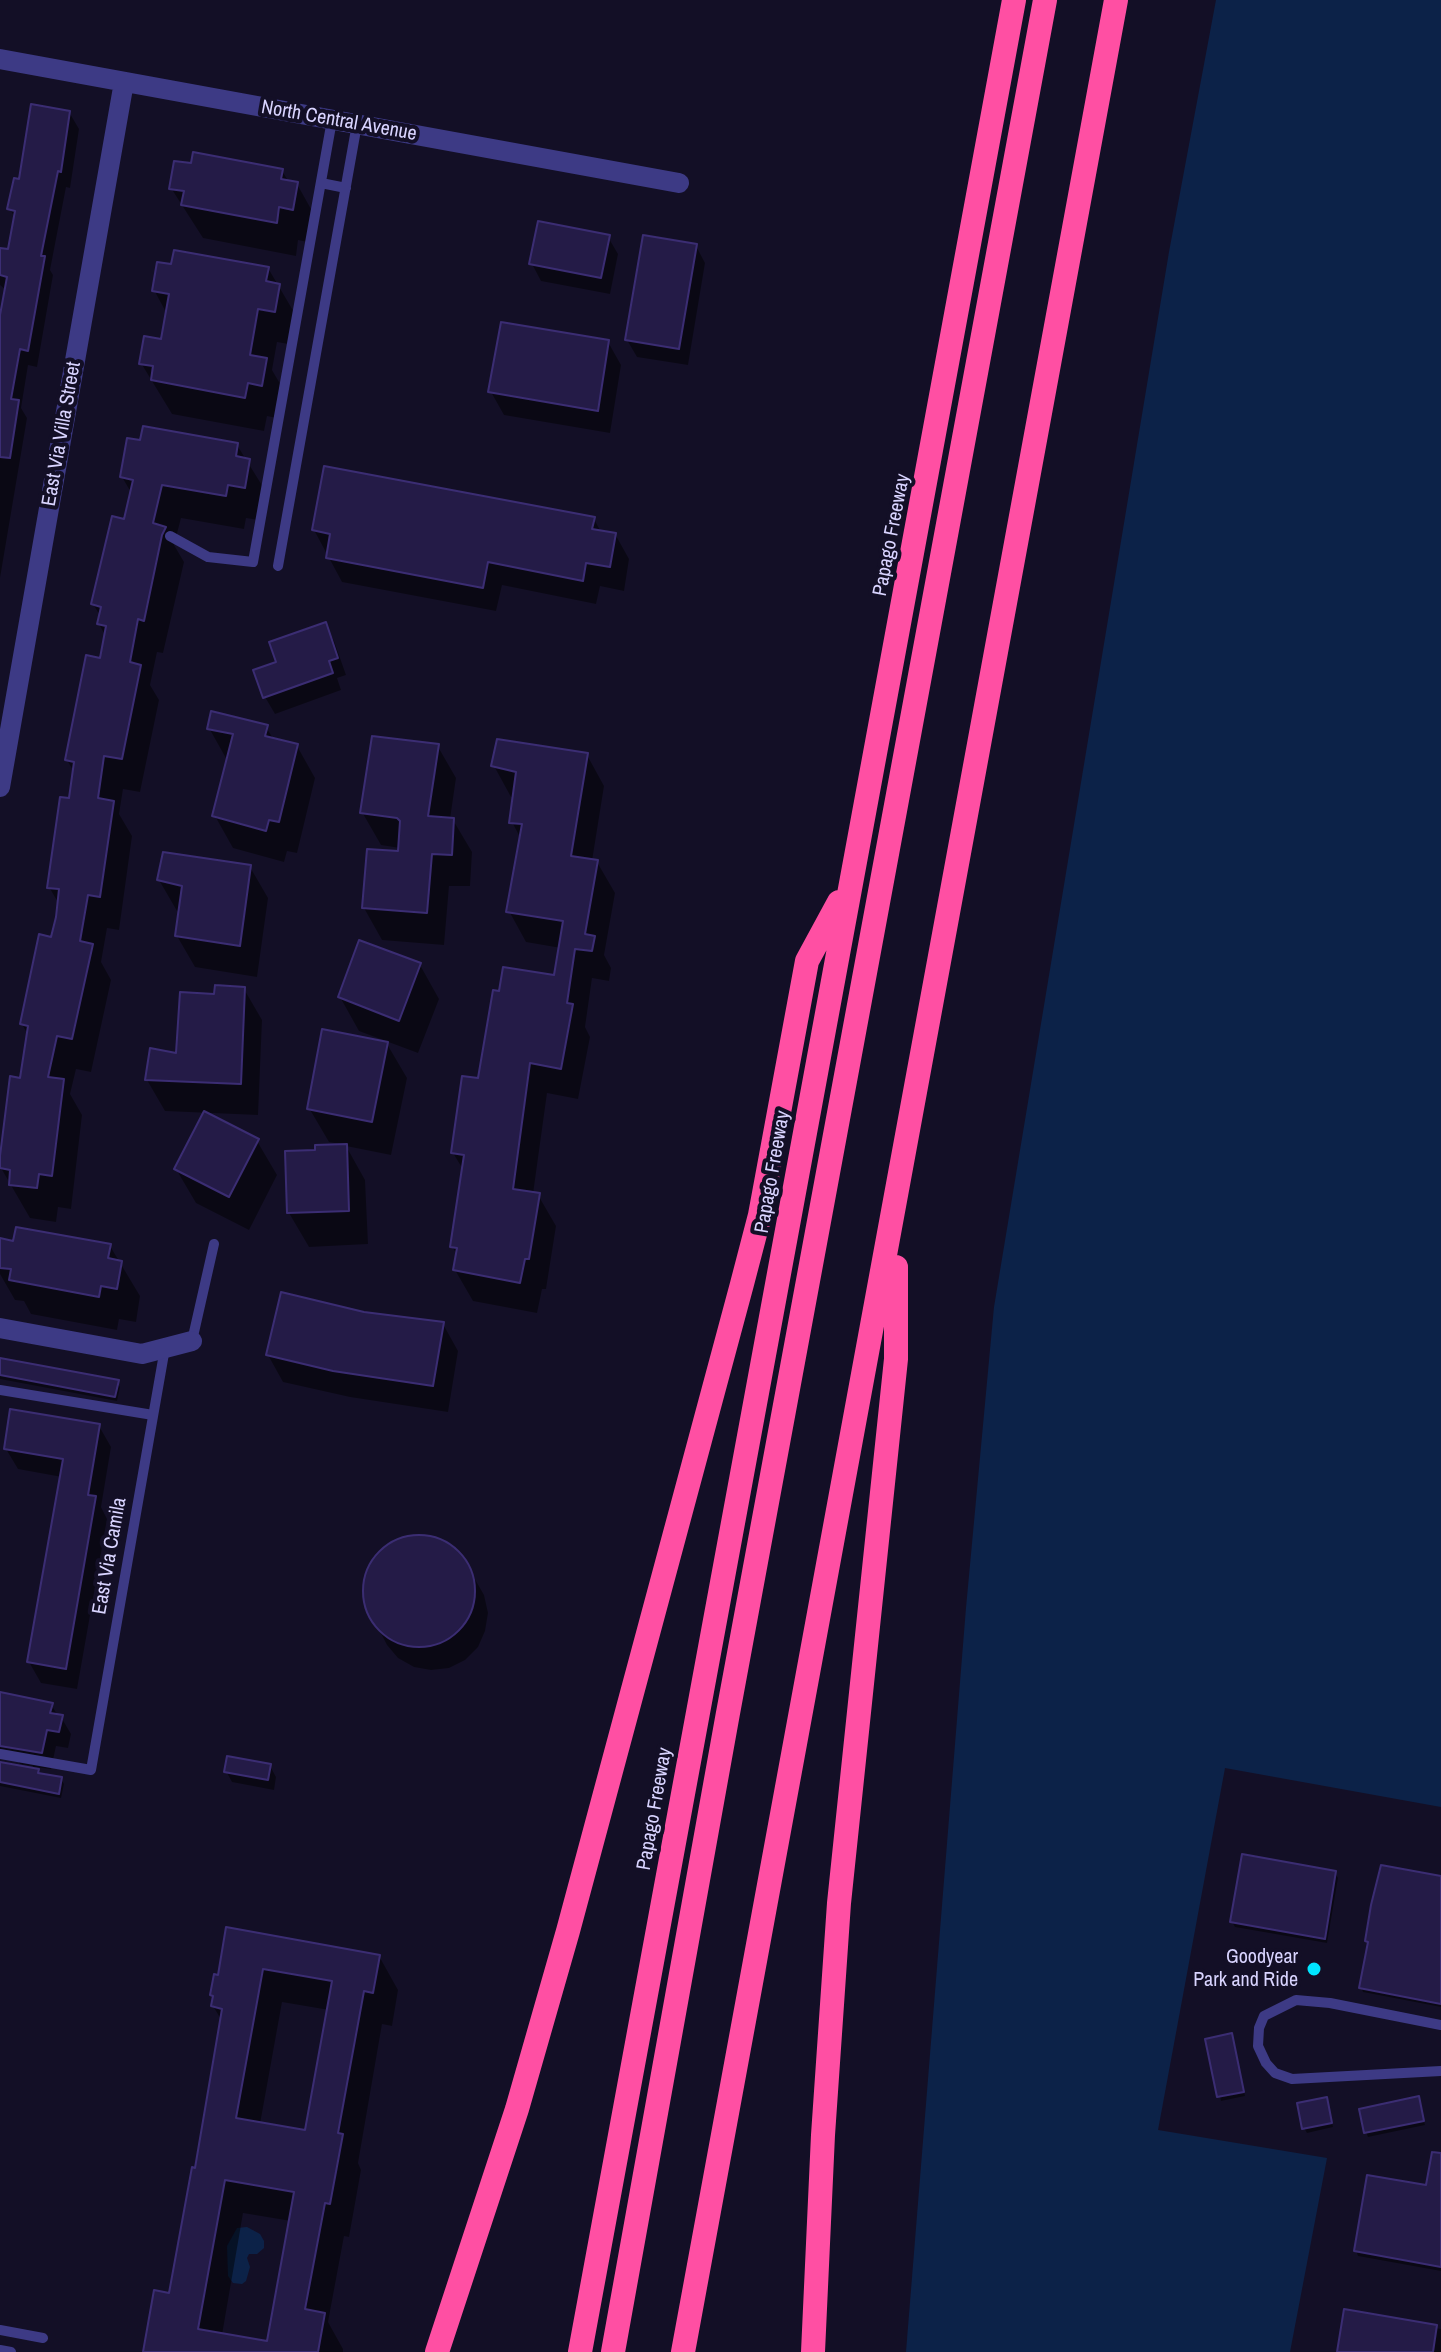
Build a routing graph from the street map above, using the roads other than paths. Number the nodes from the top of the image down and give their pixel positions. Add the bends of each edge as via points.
1 (1014, 0) edge
2 (1045, 0) edge
3 (1116, 0) edge
4 (0, 59) edge
5 (124, 82) junction
6 (332, 120) junction
7 (357, 124) junction
8 (321, 183) junction
9 (679, 183) dead end
10 (346, 188) junction
11 (170, 536) dead end
12 (278, 566) dead end
13 (0, 787) edge
14 (850, 882) junction
15 (896, 1204) junction
16 (214, 1244) dead end
17 (0, 1328) edge
18 (192, 1341) joint
19 (165, 1348) junction
20 (0, 1390) edge
21 (153, 1415) junction
22 (0, 1754) edge
23 (1441, 2025) edge
24 (1441, 2071) edge
25 (0, 2330) edge
26 (43, 2338) dead end
27 (0, 2350) edge
28 (11, 2352) edge
29 (437, 2352) edge
30 (580, 2352) edge
31 (613, 2352) edge
32 (683, 2352) edge
33 (813, 2352) edge

1 - 14 highway, Papago Freeway
2 - 31 highway
3 - 15 highway
4 - 5 street, North Central Avenue
5 - 6 street, North Central Avenue
5 - 13 street, East Via Villa Street
6 - 7 street, North Central Avenue
6 - 8 lane
7 - 9 street, North Central Avenue
7 - 10 lane
8 - 10 lane
8 - 11 lane via 253,562 208,557
10 - 12 lane
14 - 29 highway via 807,961 760,1215 742,1284 568,1931 517,2109
14 - 30 highway, Papago Freeway
15 - 32 highway
15 - 33 highway via 896,1359 839,1903
16 - 18 lane
17 - 19 street via 142,1354
18 - 19 street
19 - 21 lane, East Via Camila
20 - 21 lane
21 - 22 lane, East Via Camila via 91,1770
23 - 24 lane via 1296,2000 1264,2016 1258,2046 1275,2073 1292,2079
25 - 26 lane
27 - 28 lane

